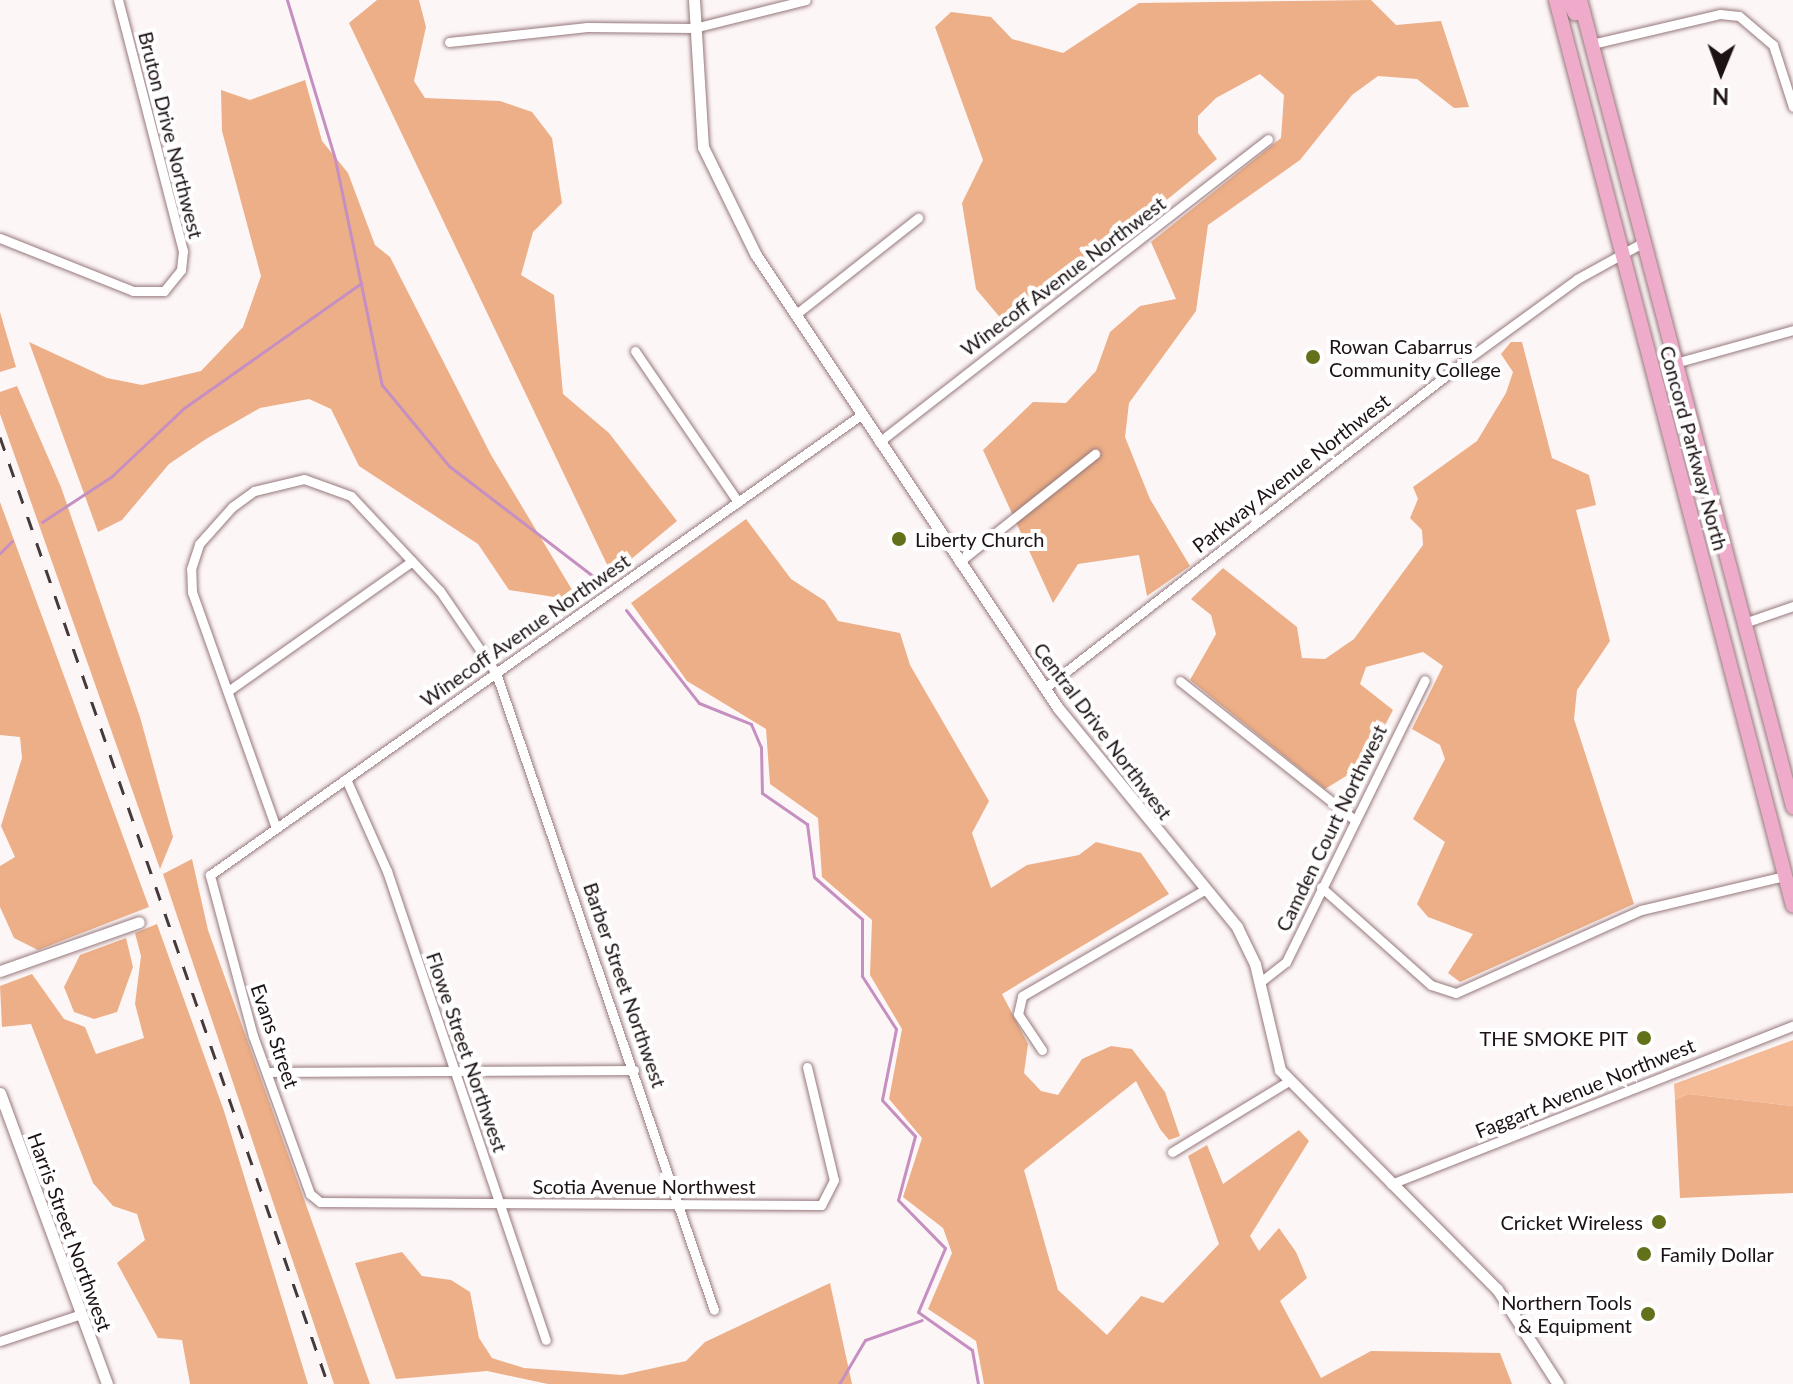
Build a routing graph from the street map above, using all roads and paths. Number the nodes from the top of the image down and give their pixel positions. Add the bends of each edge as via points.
1 (118, 0) edge
2 (694, 0) edge
3 (806, 0) edge
4 (1556, 0) edge
5 (1568, 0) edge
6 (1582, 6) edge
7 (694, 28) junction
8 (449, 42) dead end
9 (1592, 44) junction
10 (1793, 107) edge
11 (1268, 139) dead end
12 (918, 218) dead end
13 (0, 238) edge
14 (1644, 242) junction
15 (1622, 249) junction
16 (795, 315) junction
17 (1793, 330) edge
18 (635, 351) dead end
19 (1675, 363) junction
20 (861, 415) junction
21 (879, 442) junction
22 (1095, 454) dead end
23 (738, 502) junction
24 (412, 561) junction
25 (959, 562) junction
26 (1793, 606) edge
27 (1744, 623) junction
28 (496, 673) junction
29 (1758, 675) junction
30 (1425, 680) dead end
31 (1180, 681) dead end
32 (1734, 683) junction
33 (1045, 688) junction
34 (228, 691) junction
35 (346, 779) junction
36 (1793, 807) edge
37 (1352, 818) junction
38 (276, 828) junction
39 (210, 875) joint
40 (1785, 876) junction
41 (1321, 887) junction
42 (1206, 889) junction
43 (1793, 906) edge
44 (139, 922) dead end
45 (0, 971) edge
46 (1259, 983) junction
47 (1793, 1026) edge
48 (1042, 1050) dead end
49 (807, 1067) dead end
50 (634, 1070) junction
51 (454, 1071) junction
52 (267, 1072) junction
53 (1289, 1081) junction
54 (0, 1093) edge
55 (1172, 1152) dead end
56 (1391, 1184) junction
57 (320, 1202) joint
58 (500, 1203) junction
59 (681, 1204) junction
60 (714, 1310) dead end
61 (81, 1314) junction
62 (546, 1340) dead end
63 (0, 1341) edge
64 (107, 1384) edge
65 (1558, 1384) edge

1 - 13 street, Bruton Drive Northwest via 183,251 181,270 164,291 133,291
2 - 7 street, Central Drive Northwest
3 - 7 street
4 - 15 highway, Concord Parkway North
5 - 6 highway
6 - 9 highway, Concord Parkway North
7 - 8 street via 587,27
7 - 16 street, Central Drive Northwest via 708,162
9 - 10 street via 1720,14 1739,16 1773,45
9 - 14 highway, Concord Parkway North
11 - 21 street, Winecoff Avenue Northwest
12 - 16 street
14 - 15 street, Parkway Avenue Northwest
14 - 19 highway, Concord Parkway North
15 - 32 highway, Concord Parkway North
15 - 33 street, Parkway Avenue Northwest via 1466,360
16 - 20 street, Central Drive Northwest
17 - 19 street
18 - 23 street
19 - 27 highway, Concord Parkway North
20 - 21 street, Central Drive Northwest
20 - 23 street, Winecoff Avenue Northwest
21 - 25 street, Central Drive Northwest
22 - 25 street
23 - 28 street, Winecoff Avenue Northwest
24 - 28 street, Barber Street Northwest
24 - 34 street
24 - 34 street, Barber Street Northwest via 351,496 329,484 282,481 254,491 212,525 191,569
25 - 33 street, Central Drive Northwest
26 - 27 street
27 - 29 highway, Concord Parkway North
28 - 35 street, Winecoff Avenue Northwest
28 - 50 street, Barber Street Northwest
29 - 32 highway
29 - 36 highway, Concord Parkway North
30 - 37 street, Camden Court Northwest
31 - 37 street
32 - 40 highway, Concord Parkway North
33 - 42 street, Central Drive Northwest
34 - 38 street, Barber Street Northwest
35 - 38 street, Winecoff Avenue Northwest
35 - 51 street, Flowe Street Northwest via 387,871
37 - 41 street, Camden Court Northwest
38 - 39 street, Winecoff Avenue Northwest
39 - 52 street, Evans Street
40 - 41 street via 1660,904 1468,990 1441,992
40 - 43 highway, Concord Parkway North
41 - 46 street, Camden Court Northwest via 1286,962
42 - 46 street, Central Drive Northwest via 1248,946
42 - 48 street via 1022,996 1018,1014
44 - 45 street
46 - 53 street, Central Drive Northwest via 1275,1057
47 - 56 street, Faggart Avenue Northwest
49 - 59 street, Scotia Avenue Northwest via 834,1180 828,1199
50 - 51 street
50 - 59 street, Barber Street Northwest
51 - 52 street
51 - 58 street, Flowe Street Northwest
52 - 57 street, Evans Street via 310,1194
53 - 55 street
53 - 56 street, Central Drive Northwest
54 - 61 street, Harris Street Northwest
56 - 65 street, Central Drive Northwest via 1497,1289
57 - 58 street, Scotia Avenue Northwest
58 - 59 street, Scotia Avenue Northwest
58 - 62 street, Flowe Street Northwest
59 - 60 street, Barber Street Northwest
61 - 63 street
61 - 64 street, Harris Street Northwest

